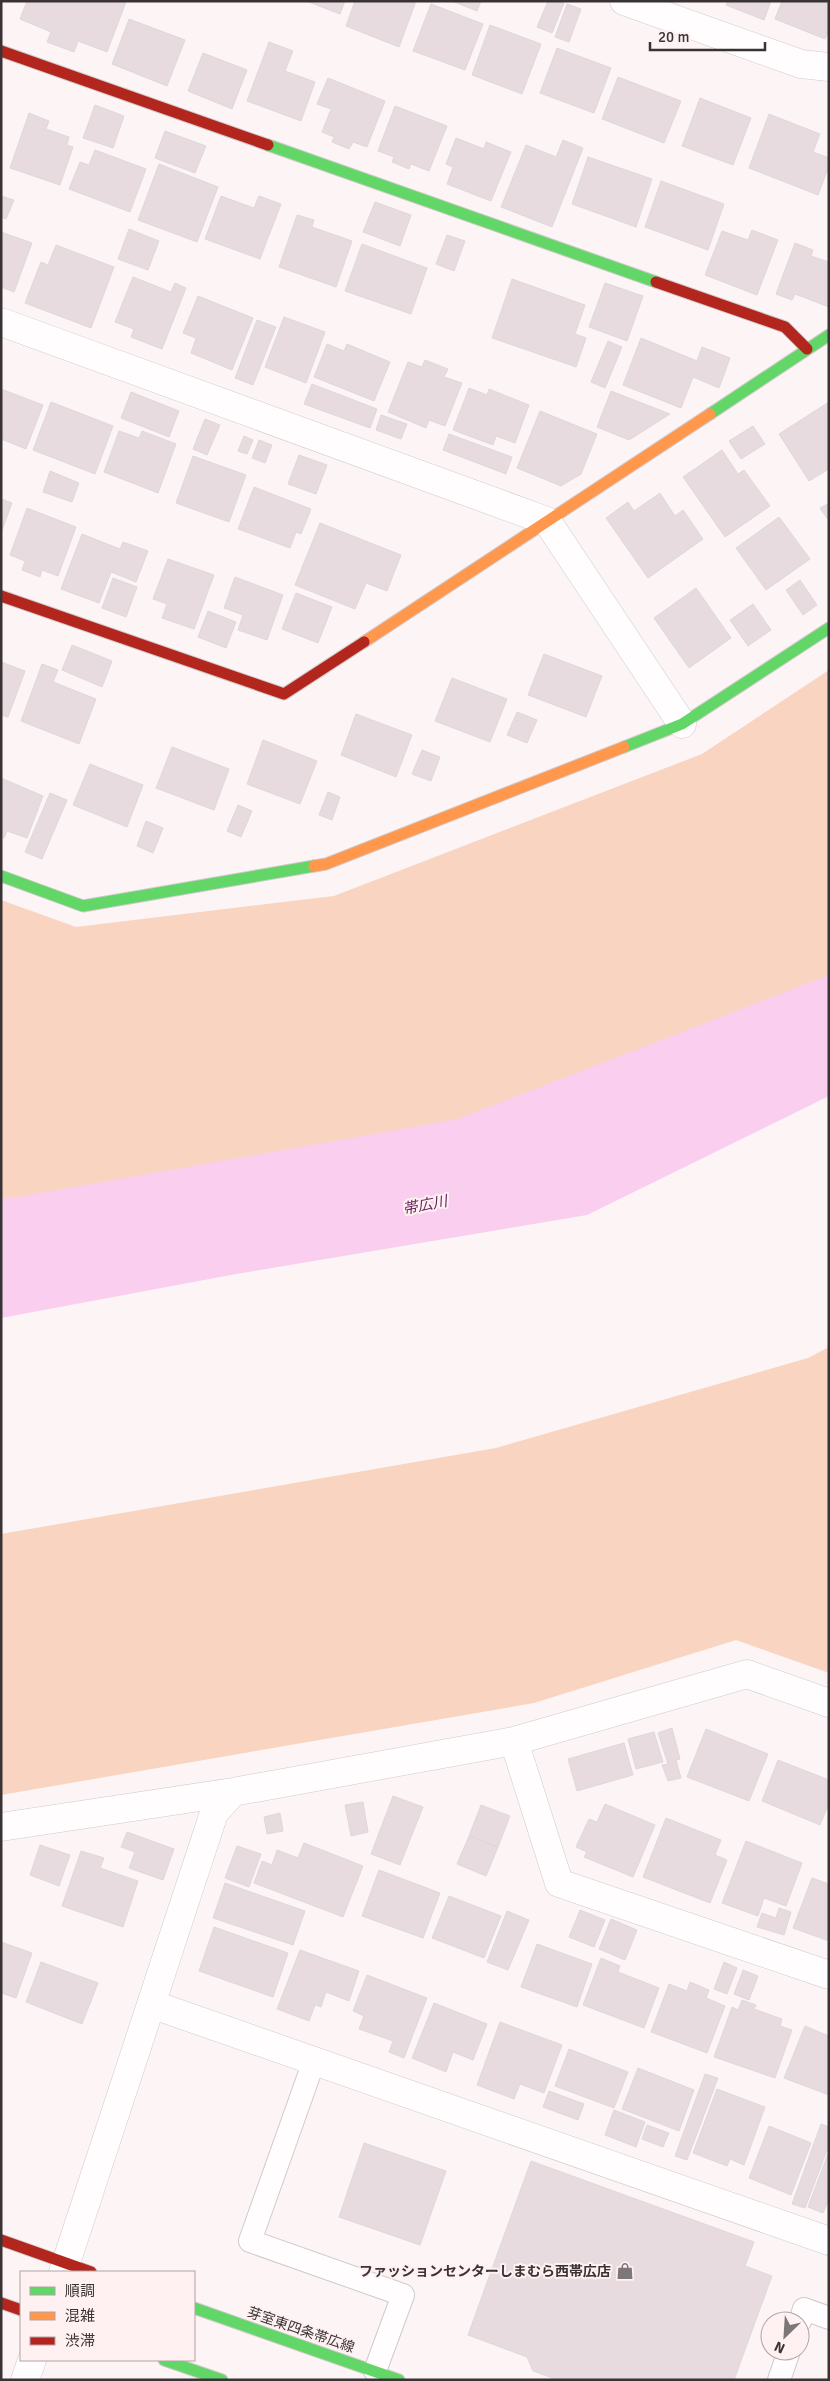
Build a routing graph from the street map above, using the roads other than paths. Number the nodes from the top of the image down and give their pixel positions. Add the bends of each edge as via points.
1 (624, 1) edge
2 (1, 51) edge
3 (829, 67) edge
4 (1, 322) edge
5 (829, 335) edge
6 (807, 349) junction
7 (547, 521) junction
8 (1, 596) edge
9 (829, 628) edge
10 (682, 724) junction
11 (1, 876) edge
12 (829, 1703) edge
13 (514, 1741) junction
14 (233, 1792) junction
15 (1, 1827) edge
16 (829, 1975) edge
17 (151, 2004) junction
18 (314, 2061) junction
19 (1, 2240) edge
20 (829, 2241) edge
21 (73, 2269) edge
22 (1, 2303) edge
23 (195, 2308) edge
24 (20, 2310) edge
25 (810, 2311) edge
26 (829, 2318) edge
27 (32, 2361) edge
28 (167, 2361) edge
29 (786, 2361) edge
30 (375, 2371) junction
31 (25, 2380) edge
32 (222, 2380) edge
33 (399, 2380) edge
34 (779, 2380) edge

1 - 3 street via 801,64
2 - 6 street via 785,327
4 - 7 street
5 - 6 street
6 - 7 street
7 - 8 street via 284,694
7 - 10 street
9 - 10 street
10 - 11 street via 326,864 83,906
12 - 13 street via 747,1674
13 - 14 street
13 - 16 street via 559,1882
14 - 15 street
14 - 17 street via 214,1813
17 - 18 street
17 - 21 street
18 - 20 street
18 - 30 lane via 250,2240 403,2295
19 - 21 street
22 - 24 street
23 - 30 street, 芽室東四条帯広線
25 - 26 lane
27 - 31 street
28 - 32 street
29 - 34 lane
30 - 33 street, 芽室東四条帯広線

